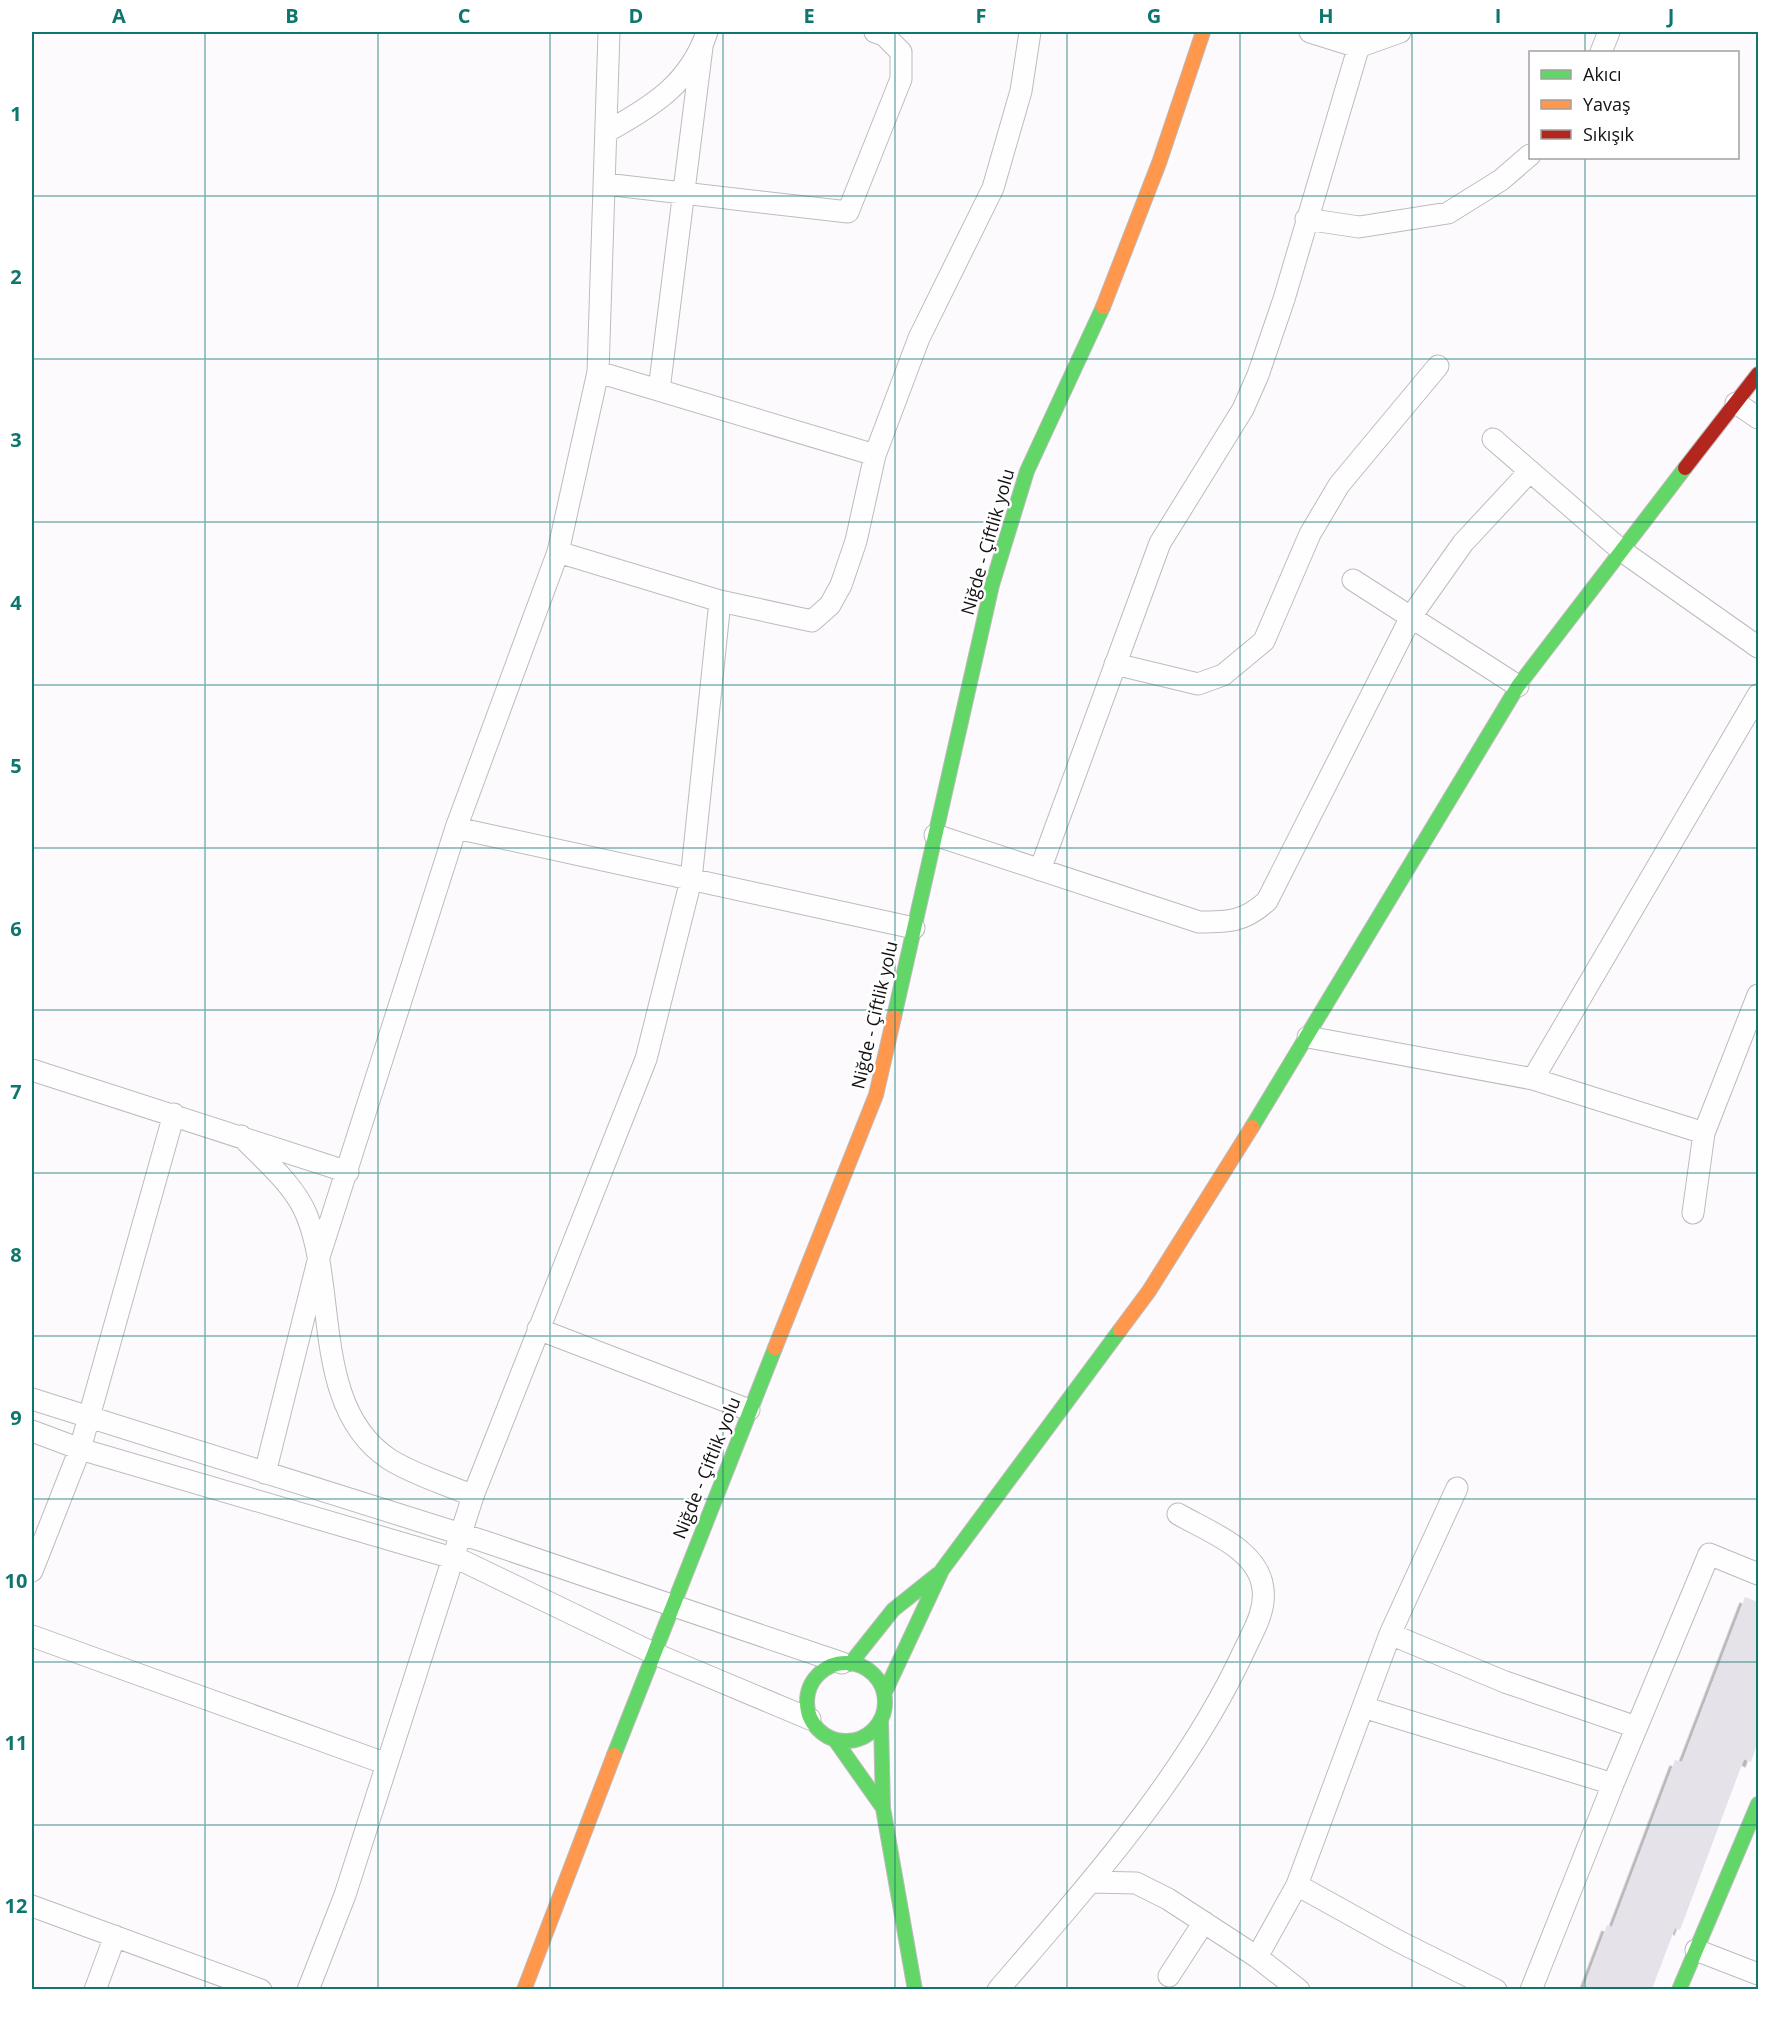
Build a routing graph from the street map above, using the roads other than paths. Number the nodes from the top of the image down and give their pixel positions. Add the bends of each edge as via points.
1 (609, 32) edge
2 (875, 32) edge
3 (1030, 32) edge
4 (1203, 32) edge
5 (1310, 32) edge
6 (1400, 32) edge
7 (1609, 32) edge
8 (705, 39) edge
9 (1361, 39) edge
10 (1601, 51) edge
11 (608, 131) junction
12 (1529, 156) edge
13 (605, 184) junction
14 (684, 195) junction
15 (1306, 219) junction
16 (1438, 366) dead end
17 (598, 372) junction
18 (1758, 374) edge
19 (659, 390) junction
20 (1737, 403) junction
21 (1758, 418) edge
22 (1493, 439) dead end
23 (874, 455) junction
24 (1530, 471) junction
25 (1622, 551) junction
26 (558, 552) junction
27 (1353, 580) dead end
28 (720, 601) junction
29 (1412, 615) junction
30 (1758, 647) edge
31 (1115, 664) junction
32 (1518, 686) junction
33 (1758, 695) edge
34 (456, 828) junction
35 (935, 835) junction
36 (1040, 870) junction
37 (691, 880) junction
38 (914, 928) junction
39 (1758, 995) edge
40 (1308, 1037) junction
41 (32, 1070) edge
42 (1533, 1078) junction
43 (174, 1114) junction
44 (1704, 1133) junction
45 (241, 1136) junction
46 (348, 1172) junction
47 (1693, 1213) dead end
48 (319, 1257) junction
49 (538, 1329) junction
50 (32, 1399) edge
51 (749, 1410) junction
52 (89, 1418) junction
53 (32, 1431) edge
54 (80, 1449) junction
55 (265, 1473) junction
56 (1457, 1488) dead end
57 (472, 1496) junction
58 (1178, 1514) dead end
59 (461, 1534) junction
60 (454, 1559) junction
61 (942, 1570) junction
62 (32, 1571) edge
63 (1758, 1574) edge
64 (672, 1604) junction
65 (1390, 1634) junction
66 (32, 1636) edge
67 (652, 1653) junction
68 (846, 1663) junction
69 (884, 1694) junction
70 (1363, 1707) junction
71 (810, 1719) junction
72 (881, 1720) junction
73 (1636, 1727) junction
74 (835, 1740) junction
75 (387, 1764) junction
76 (1613, 1784) junction
77 (1758, 1804) edge
78 (883, 1808) junction
79 (1091, 1881) junction
80 (1297, 1885) junction
81 (32, 1906) edge
82 (1204, 1922) junction
83 (115, 1936) junction
84 (1696, 1950) junction
85 (1257, 1957) junction
86 (1758, 1974) edge
87 (1168, 1976) dead end
88 (95, 1989) edge
89 (261, 1989) edge
90 (308, 1989) edge
91 (524, 1989) edge
92 (915, 1989) edge
93 (998, 1989) edge
94 (1299, 1989) edge
95 (1496, 1989) edge
96 (1531, 1989) edge
97 (1679, 1989) edge

1 - 11 street
2 - 14 street via 884,35 901,52 901,79 848,212
3 - 23 street via 1021,91 993,188 919,338
4 - 35 street, Niğde - Çiftlik yolu via 1111,289 1027,471 992,585
5 - 9 street
6 - 9 street
7 - 10 street
8 - 11 street via 680,81 657,101
8 - 14 street
9 - 15 street
11 - 13 street
12 - 15 street via 1501,180 1448,213 1359,227
13 - 14 street
13 - 17 street
14 - 19 street
15 - 31 street via 1284,299 1243,409 1160,543
16 - 31 street via 1339,485 1310,534 1264,641 1223,675 1198,684
17 - 19 street
17 - 26 street
18 - 20 street
19 - 23 street
20 - 21 street
20 - 25 street
22 - 24 street
23 - 28 street via 856,541 830,605 812,621
24 - 25 street
24 - 29 street via 1463,543
25 - 30 street
25 - 32 street
26 - 28 street
26 - 34 street
27 - 29 street
28 - 37 street
29 - 32 street
29 - 36 street via 1267,901 1251,916 1226,922 1199,922
31 - 36 street
32 - 40 street
33 - 42 street
34 - 37 street
34 - 46 street
35 - 36 street
35 - 38 street, Niğde - Çiftlik yolu
37 - 38 street
37 - 49 street via 646,1059
38 - 51 street, Niğde - Çiftlik yolu via 876,1095
39 - 44 street
40 - 42 street
40 - 61 street via 1149,1291
41 - 43 street
42 - 44 street
43 - 45 street
43 - 52 street
44 - 47 street
45 - 46 street
45 - 48 street via 296,1196 307,1215
46 - 48 street
48 - 55 street
48 - 57 street via 328,1338 346,1408 370,1443 390,1460
49 - 51 street
49 - 57 street
50 - 52 street
51 - 64 street, Niğde - Çiftlik yolu
52 - 54 street
52 - 55 street
53 - 54 street
54 - 60 street
54 - 62 street
55 - 59 street
56 - 65 street
57 - 59 street
58 - 79 street via 1236,1547 1254,1565 1263,1588 1262,1612 1189,1751
59 - 60 street
59 - 64 street
60 - 67 street
60 - 75 street
61 - 68 street via 893,1610
61 - 69 street
63 - 73 street via 1709,1554
64 - 67 street, Niğde - Çiftlik yolu
64 - 68 street
65 - 70 street
65 - 73 street via 1505,1682
66 - 75 street
67 - 71 street
67 - 91 street, Niğde - Çiftlik yolu
68 - 69 street via 878,1678
68 - 71 street via 825,1670 812,1683 807,1707
69 - 72 street via 886,1704
70 - 76 street
70 - 80 street
71 - 74 street via 817,1730
72 - 74 street via 866,1737
72 - 78 street
73 - 76 street
74 - 78 street
75 - 90 street via 345,1895
76 - 96 street
77 - 84 street
78 - 92 street
79 - 82 street via 1136,1883
79 - 93 street
80 - 85 street
80 - 95 street
81 - 83 street
82 - 85 street
82 - 87 street
83 - 88 street
83 - 89 street
84 - 86 street
84 - 97 street
85 - 94 street

